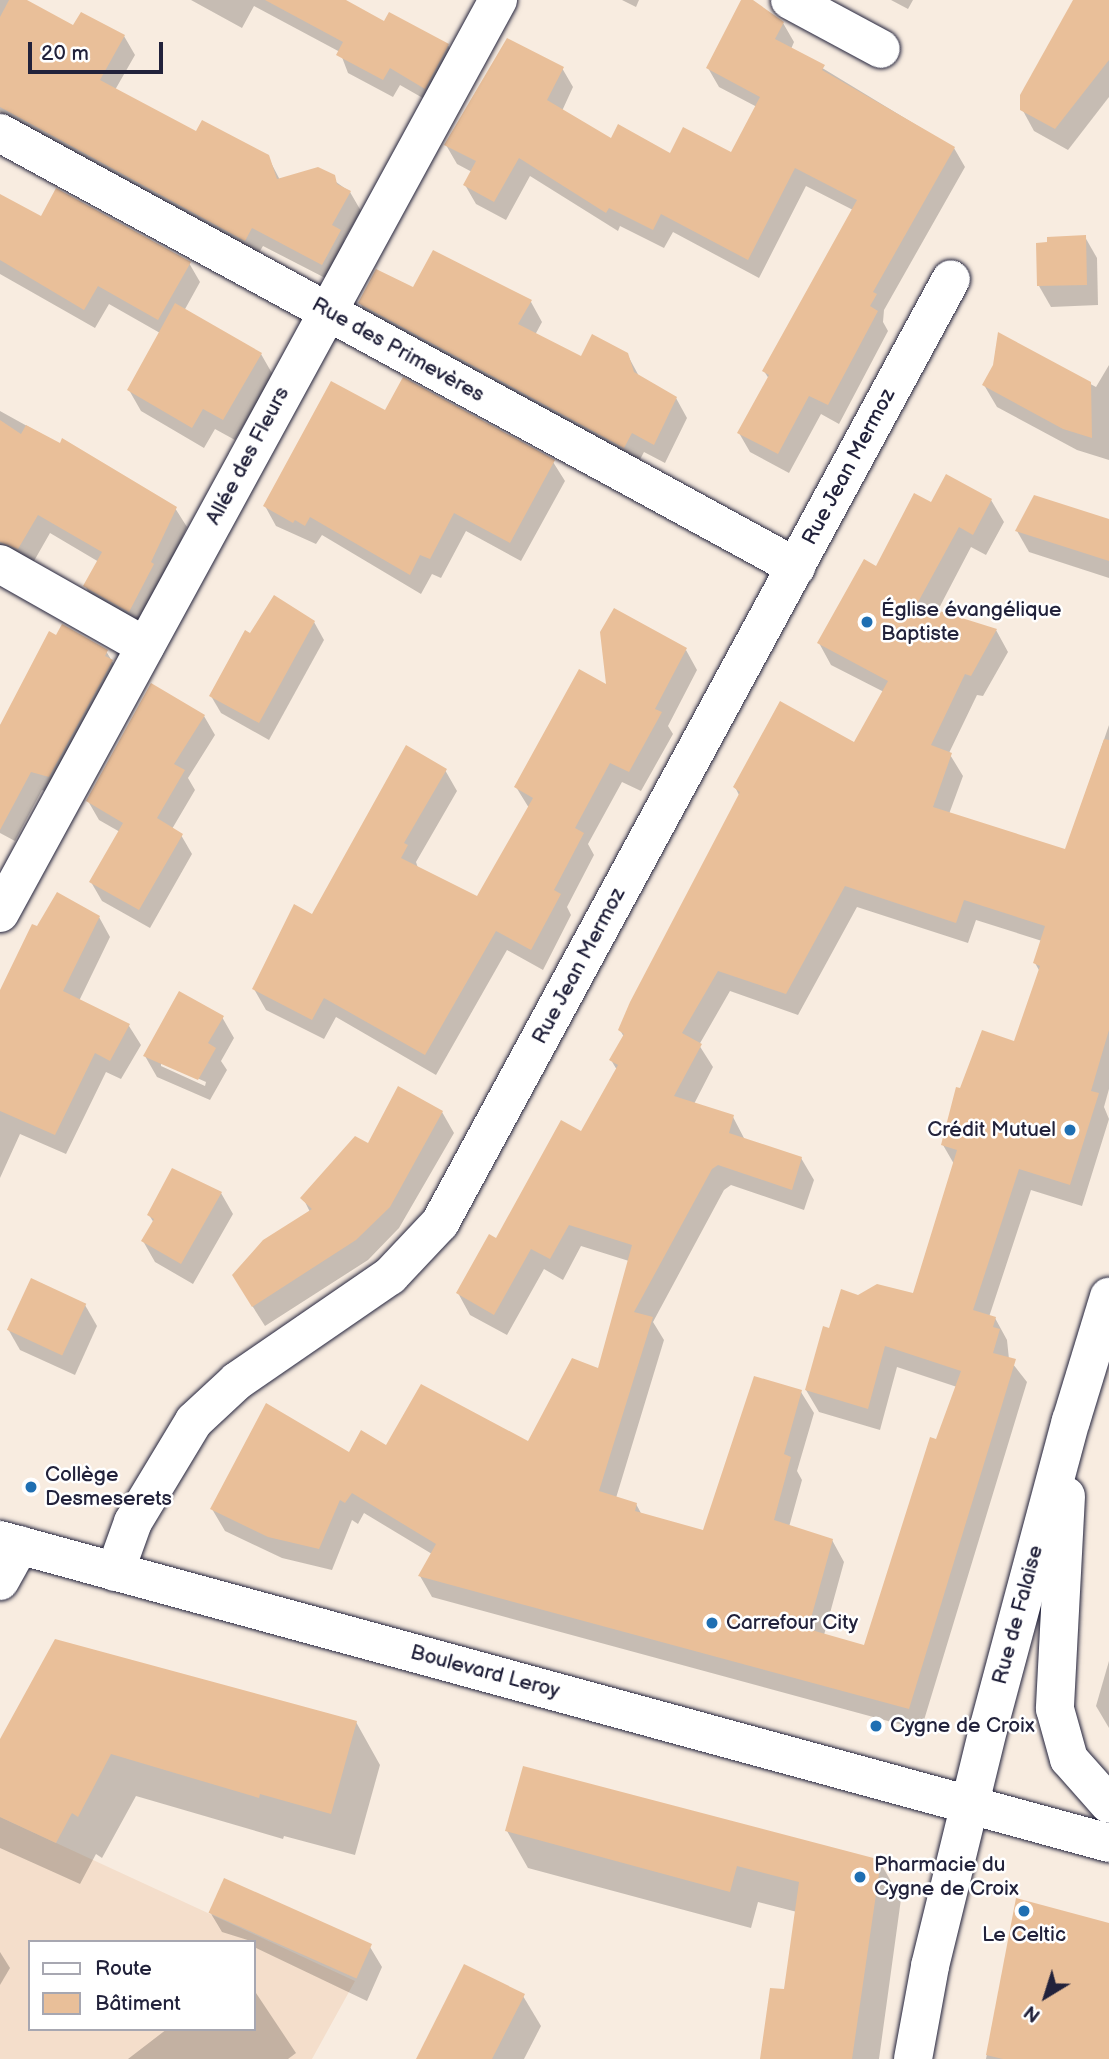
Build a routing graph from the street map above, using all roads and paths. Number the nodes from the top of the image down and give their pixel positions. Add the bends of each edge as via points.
1 (498, 0) edge
2 (790, 0) edge
3 (881, 49) dead end
4 (0, 133) edge
5 (951, 279) dead end
6 (327, 311) junction
7 (0, 564) edge
8 (796, 567) junction
9 (145, 646) junction
10 (0, 913) edge
11 (1109, 1297) edge
12 (1070, 1421) junction
13 (10, 1543) edge
14 (115, 1572) junction
15 (0, 1581) edge
16 (1109, 1804) edge
17 (970, 1805) junction
18 (1109, 1843) edge
19 (913, 2059) edge

1 - 6 street, Allée des Fleurs
2 - 3 street
4 - 6 street, Rue des Primevères
5 - 8 street, Rue Jean Mermoz
6 - 8 street, Rue des Primevères
6 - 9 street, Allée des Fleurs
7 - 9 street
8 - 14 street, Rue Jean Mermoz via 440,1223 390,1276 237,1381 194,1421 133,1521
9 - 10 street, Allée des Fleurs
11 - 12 street, Rue de Falaise
12 - 16 street via 1055,1709 1069,1759
12 - 17 street, Rue de Falaise
13 - 14 street, Boulevard Leroy
13 - 15 street
14 - 17 street, Boulevard Leroy
17 - 18 street, Boulevard Leroy
17 - 19 street, Rue de Falaise via 930,1966

